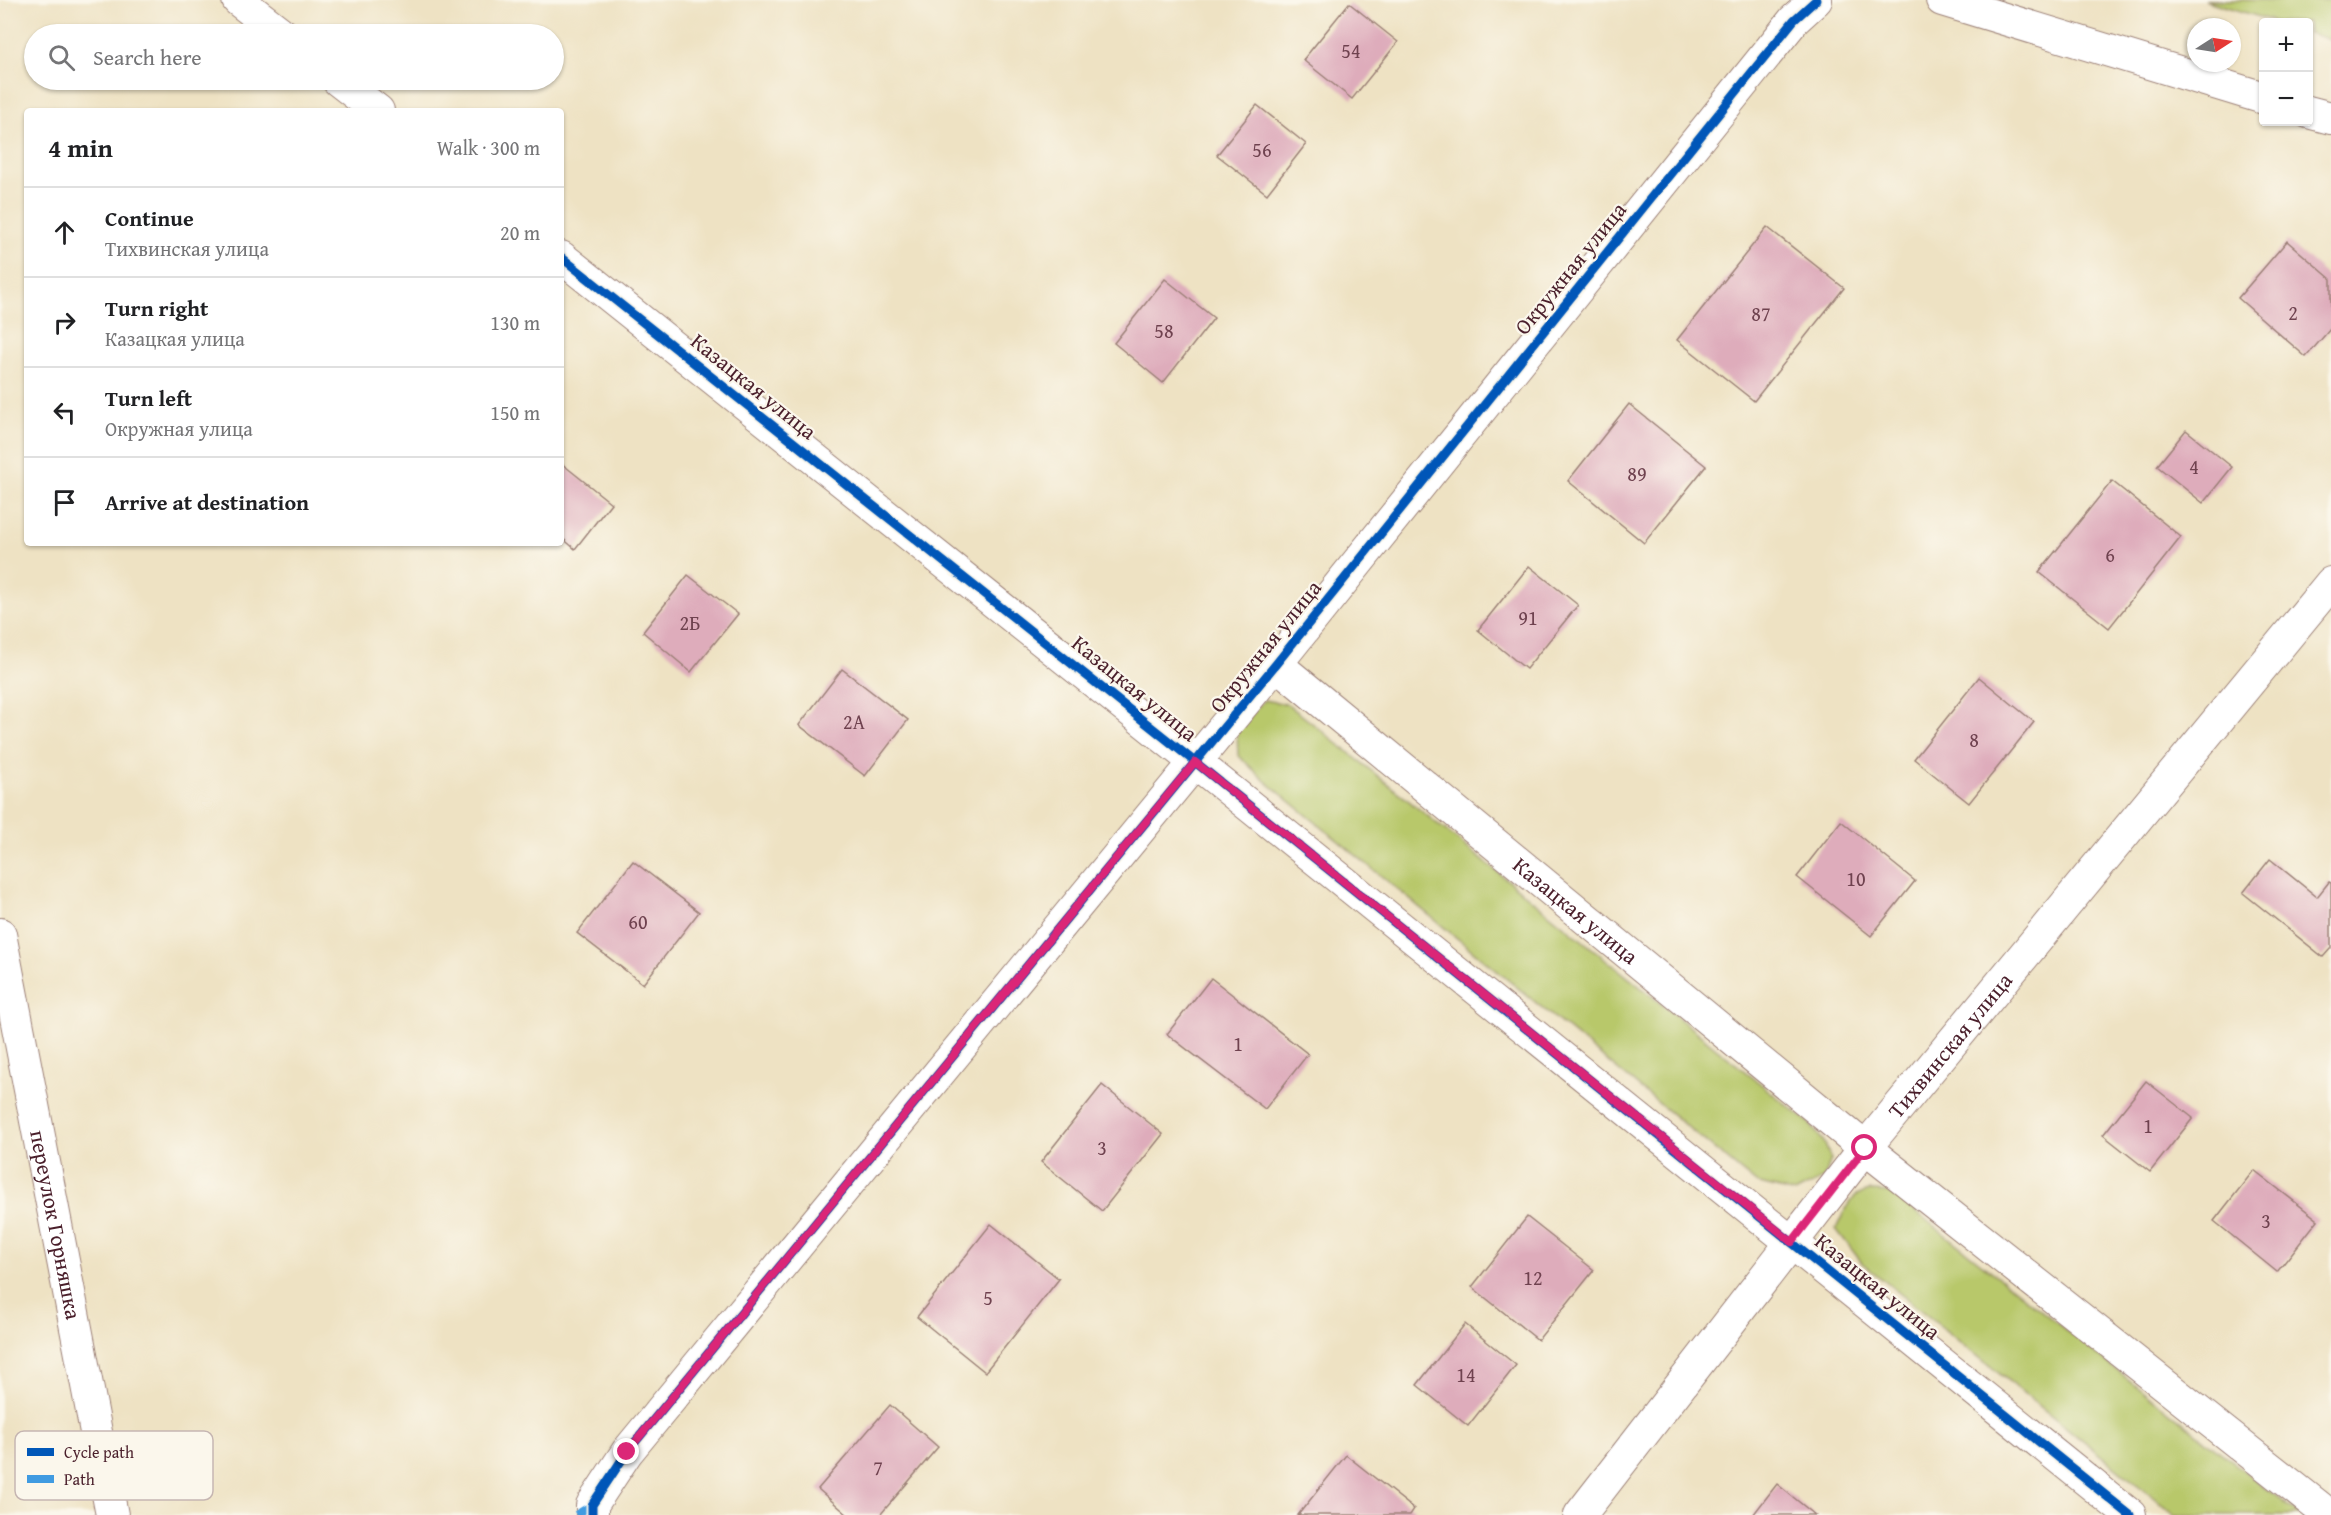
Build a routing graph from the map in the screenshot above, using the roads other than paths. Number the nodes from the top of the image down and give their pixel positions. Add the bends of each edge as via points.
1 (238, 0) edge
2 (1816, 0) edge
3 (1942, 0) edge
4 (269, 24) edge
5 (351, 90) edge
6 (2259, 96) edge
7 (374, 108) edge
8 (2313, 113) edge
9 (2331, 118) edge
10 (564, 259) edge
11 (2331, 583) edge
12 (1276, 664) junction
13 (1195, 762) junction
14 (0, 934) edge
15 (1865, 1148) junction
16 (1792, 1242) junction
17 (96, 1431) edge
18 (109, 1500) edge
19 (112, 1515) edge
20 (592, 1515) edge
21 (1580, 1515) edge
22 (2130, 1515) edge
23 (2330, 1515) edge

1 - 4 street
2 - 12 street, Окружная улица via 1794,20
3 - 6 street
5 - 7 street
8 - 9 street
10 - 13 street, Казацкая улица
11 - 15 street, Тихвинская улица
12 - 13 street, Окружная улица
12 - 15 street, Казацкая улица
13 - 16 street, Казацкая улица
13 - 20 street, Окружная улица via 627,1452 592,1505
14 - 17 street, переулок Горняшка
15 - 16 street, Тихвинская улица
15 - 23 street, Казацкая улица
16 - 21 street, Тихвинская улица
16 - 22 street, Казацкая улица
18 - 19 street, переулок Горняшка

